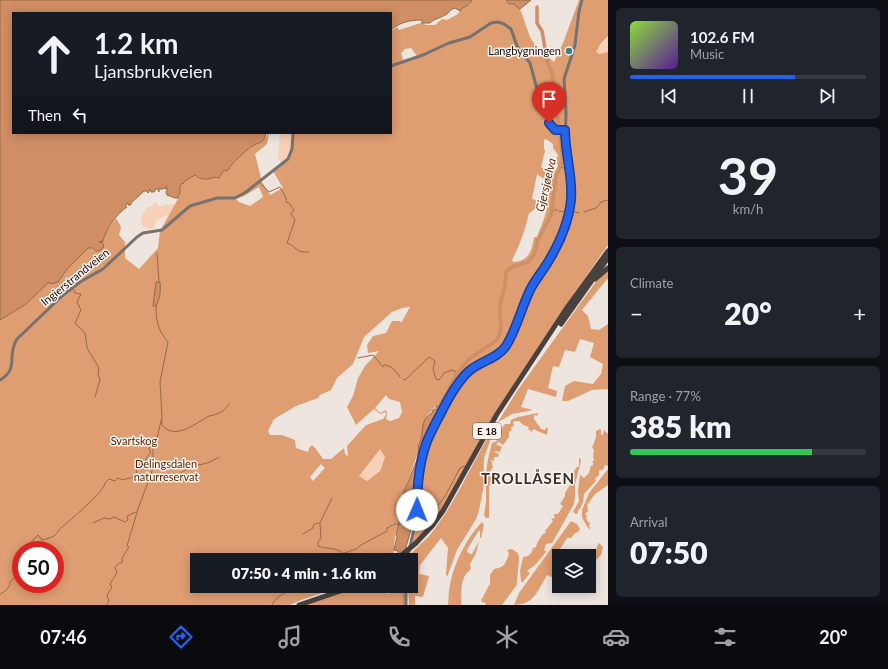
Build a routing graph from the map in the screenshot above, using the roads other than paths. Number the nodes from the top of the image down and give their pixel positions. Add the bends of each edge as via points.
1 (582, 0) edge
2 (392, 66) edge
3 (564, 131) junction
4 (293, 134) edge
5 (608, 251) edge
6 (608, 258) edge
7 (608, 268) edge
8 (588, 285) junction
9 (0, 380) edge
10 (416, 544) junction
11 (405, 553) edge
12 (406, 553) edge
13 (409, 553) edge
14 (330, 593) edge
15 (334, 593) edge
16 (406, 593) edge
17 (295, 605) edge
18 (300, 605) edge
19 (406, 605) edge

1 - 3 main road via 575,45 564,77
2 - 3 main road via 470,37 491,23 504,24 511,30 517,46 529,61 548,121 558,131
3 - 13 main road via 571,185 571,200 565,226 555,249 532,287 507,344 498,354 474,367 458,383 428,439 418,483 416,520
4 - 9 main road, Ingierstrandveien via 288,159 246,192 237,197 217,198 189,207 162,230 138,236 103,270 68,291 17,339 12,349 10,371
5 - 10 highway, E 18 via 566,309 497,414 443,511
6 - 8 highway, E 18
7 - 8 highway, E 18
8 - 10 highway, E 18 via 498,415 444,512
10 - 11 highway, E 18, bridge
10 - 12 highway, E 18, bridge
14 - 17 highway
15 - 18 highway
16 - 19 main road

